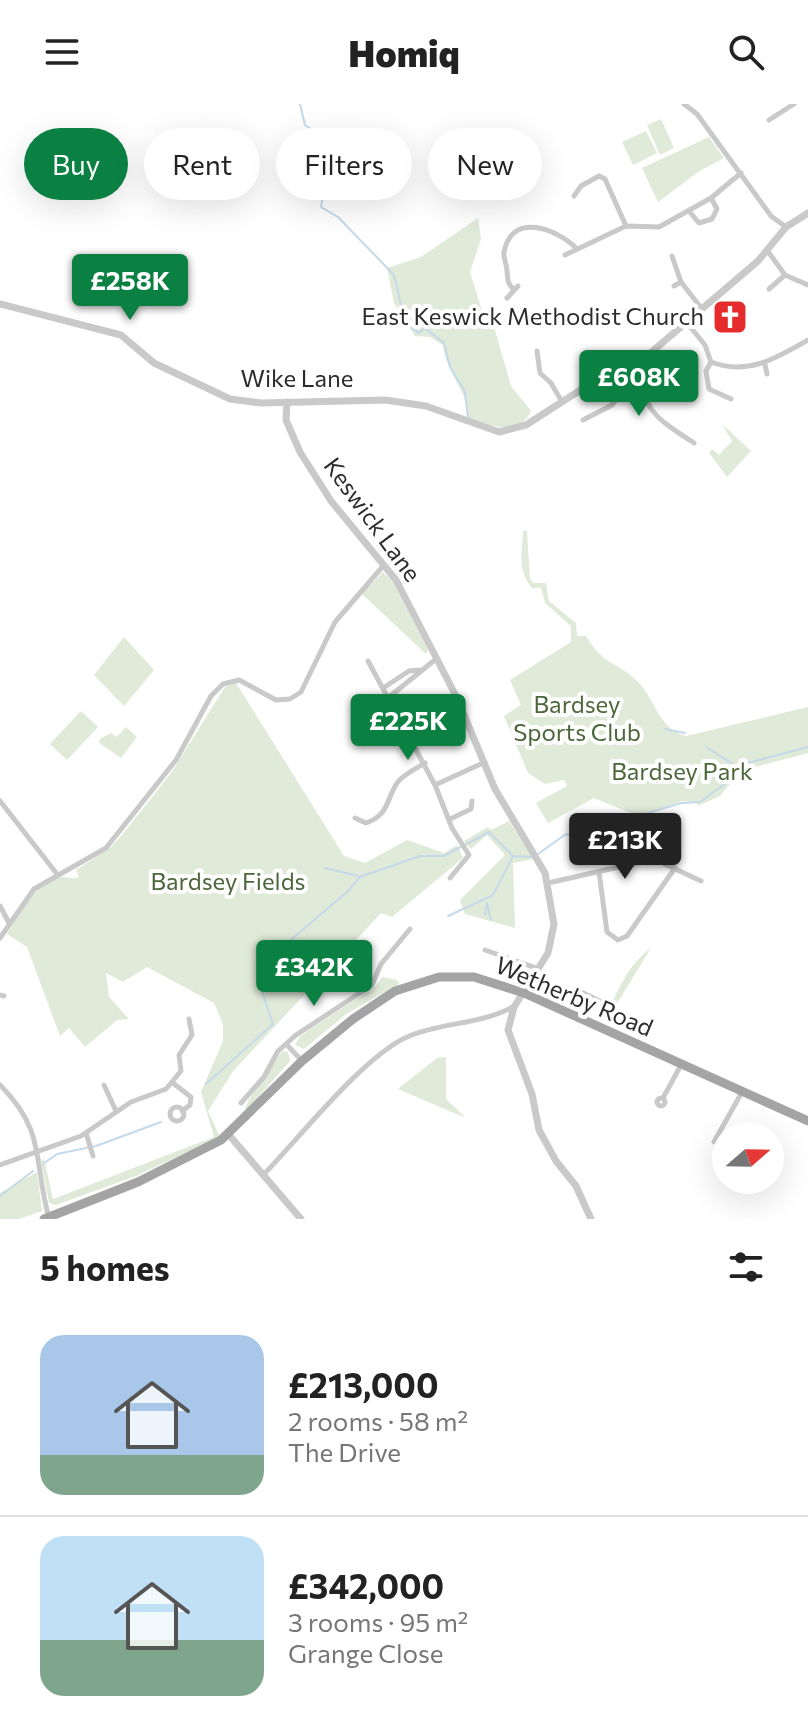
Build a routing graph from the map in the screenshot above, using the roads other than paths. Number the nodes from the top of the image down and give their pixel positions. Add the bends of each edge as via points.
1 (684, 104) edge
2 (794, 104) edge
3 (769, 120) dead end
4 (741, 173) junction
5 (574, 196) dead end
6 (711, 198) junction
7 (689, 211) junction
8 (808, 213) edge
9 (626, 226) junction
10 (786, 227) junction
11 (576, 248) junction
12 (767, 250) junction
13 (565, 255) dead end
14 (672, 256) dead end
15 (785, 275) junction
16 (681, 282) junction
17 (808, 285) edge
18 (674, 286) dead end
19 (769, 289) dead end
20 (507, 298) dead end
21 (0, 304) edge
22 (703, 310) junction
23 (687, 323) junction
24 (808, 340) edge
25 (537, 349) dead end
26 (641, 361) junction
27 (711, 362) junction
28 (765, 365) junction
29 (767, 374) dead end
30 (606, 376) junction
31 (731, 399) dead end
32 (287, 402) junction
33 (562, 402) junction
34 (270, 403) junction
35 (613, 403) junction
36 (620, 409) dead end
37 (285, 416) junction
38 (583, 420) dead end
39 (694, 443) dead end
40 (384, 564) junction
41 (436, 659) junction
42 (368, 661) dead end
43 (419, 670) junction
44 (383, 688) junction
45 (389, 697) junction
46 (425, 763) junction
47 (483, 763) junction
48 (435, 785) junction
49 (0, 801) edge
50 (472, 801) dead end
51 (355, 818) dead end
52 (450, 819) junction
53 (675, 868) junction
54 (599, 872) junction
55 (57, 874) junction
56 (450, 878) dead end
57 (701, 881) dead end
58 (548, 883) junction
59 (0, 906) edge
60 (9, 923) junction
61 (410, 929) dead end
62 (0, 938) edge
63 (485, 950) dead end
64 (539, 969) junction
65 (577, 990) dead end
66 (524, 993) junction
67 (593, 998) junction
68 (608, 1005) dead end
69 (514, 1007) junction
70 (189, 1019) dead end
71 (583, 1020) junction
72 (288, 1046) junction
73 (302, 1061) junction
74 (681, 1065) junction
75 (173, 1083) junction
76 (0, 1085) edge
77 (104, 1085) dead end
78 (742, 1092) junction
79 (663, 1098) dead end
80 (241, 1103) dead end
81 (116, 1111) junction
82 (182, 1111) dead end
83 (808, 1121) edge
84 (725, 1122) edge
85 (229, 1135) junction
86 (88, 1136) junction
87 (38, 1150) junction
88 (92, 1153) dead end
89 (0, 1165) edge
90 (265, 1173) junction
91 (47, 1218) edge
92 (301, 1219) edge
93 (591, 1219) edge

1 - 4 street
2 - 3 street
4 - 6 street
4 - 10 street via 771,216
5 - 9 street via 580,184 599,176 605,179
6 - 7 street
6 - 7 street via 717,209 712,219 699,223
7 - 9 street via 659,227
8 - 10 street, Wike Lane
9 - 11 street
10 - 12 street, Wike Lane
11 - 13 street
11 - 20 street via 564,235 543,226 516,233 503,254 507,280 516,287
12 - 15 street
12 - 22 street, Wike Lane
14 - 16 street
15 - 17 street
15 - 19 street
16 - 18 street
16 - 22 street
21 - 34 street, Wike Lane via 113,331 154,363 219,395
22 - 23 street, Wike Lane
23 - 26 street, Wike Lane
23 - 27 street
24 - 28 street
25 - 33 street via 540,373
26 - 30 street, Wike Lane
26 - 39 street via 645,403 660,421
27 - 28 street via 723,367
27 - 31 street via 706,371 709,389
28 - 29 street
30 - 33 street, Wike Lane
30 - 35 street
32 - 33 street, Wike Lane via 385,400 426,406 491,431 514,429
32 - 34 street, Wike Lane
32 - 37 street
34 - 37 street, Keswick Lane
35 - 36 street
35 - 38 street
37 - 40 street, Keswick Lane via 317,480
40 - 41 street, Keswick Lane
40 - 55 street via 335,622 301,692 276,700 239,680 223,684 176,760 106,848
41 - 43 street
41 - 47 street, Keswick Lane
42 - 44 street
43 - 44 street
43 - 45 street
44 - 45 street
45 - 46 street
46 - 48 street
46 - 51 street via 401,778 378,818 366,823
47 - 48 street
47 - 58 street, Keswick Lane
48 - 52 street
49 - 55 street
50 - 52 street via 471,809
52 - 56 street via 468,858
53 - 54 street via 654,859
53 - 54 street via 627,936 618,940 607,932
53 - 57 street
54 - 58 street
55 - 60 street via 34,889
58 - 64 street, Keswick Lane via 554,924
59 - 60 street
60 - 62 street
61 - 72 street via 381,964 372,985 296,1035
63 - 64 street
64 - 66 street, Keswick Lane
65 - 67 street
66 - 69 street, Keswick Lane
66 - 71 main road, Wetherby Road
66 - 73 main road, Wetherby Road via 474,977 425,980 375,1003
67 - 68 street
67 - 71 street
69 - 90 street via 482,1020 419,1032 386,1049
69 - 93 street via 508,1030 539,1130
70 - 75 street via 191,1039 179,1055 181,1071
71 - 74 main road, Wetherby Road
72 - 73 street
72 - 80 street via 278,1051
73 - 85 main road, Wetherby Road
74 - 78 main road, Wetherby Road
74 - 79 street
75 - 81 street
75 - 82 street via 191,1097
76 - 87 street via 28,1117
77 - 81 street
78 - 83 main road, Wetherby Road
78 - 84 street
81 - 86 street
85 - 90 street
85 - 91 main road, Wetherby Road via 138,1182
86 - 87 street
86 - 88 street
87 - 89 street
87 - 91 street
90 - 92 street

